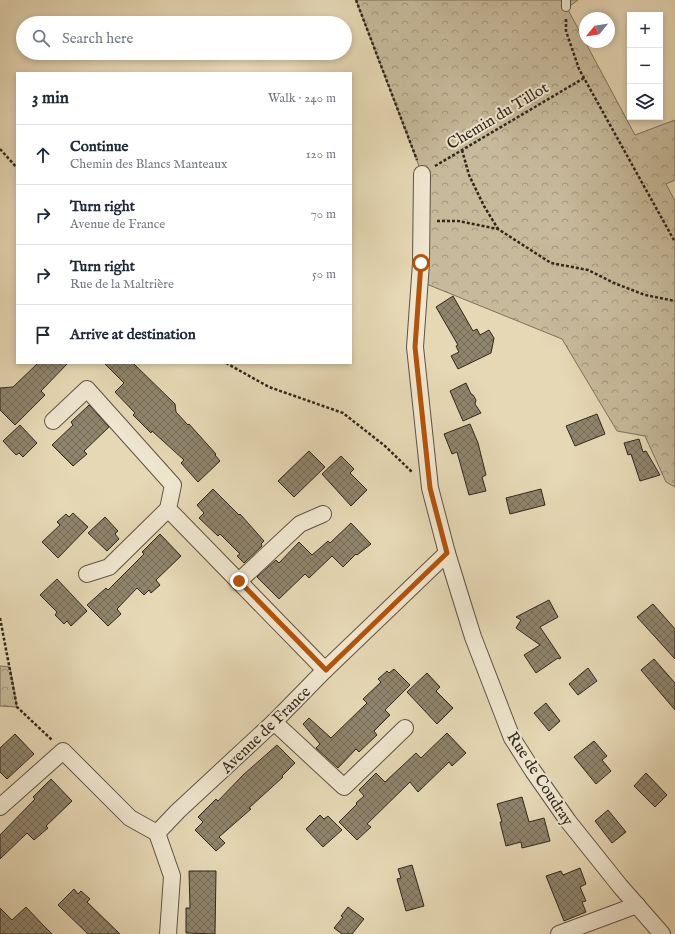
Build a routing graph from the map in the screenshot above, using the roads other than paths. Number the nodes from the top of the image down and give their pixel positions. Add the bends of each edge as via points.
1 (422, 174) road end
2 (53, 421) dead end
3 (168, 509) junction
4 (323, 514) dead end
5 (447, 553) junction
6 (87, 574) dead end
7 (239, 581) junction
8 (326, 670) junction
9 (274, 722) junction
10 (405, 728) dead end
11 (0, 807) edge
12 (157, 833) junction
13 (637, 904) junction
14 (168, 934) edge
15 (559, 934) edge
16 (662, 934) edge

1 - 5 street, Rue de Coudray via 421,263 415,347 430,488
2 - 3 street via 87,389 173,485
3 - 6 street via 109,567
3 - 7 street
4 - 7 street via 300,524
5 - 8 street, Avenue de France
5 - 13 street, Rue de Coudray via 473,637 512,738 568,821
7 - 8 street
8 - 9 street, Avenue de France
9 - 10 street via 344,787
9 - 12 street, Avenue de France
11 - 12 street via 63,751 130,818
12 - 14 street via 172,876
13 - 15 street
13 - 16 street, Rue de Coudray

